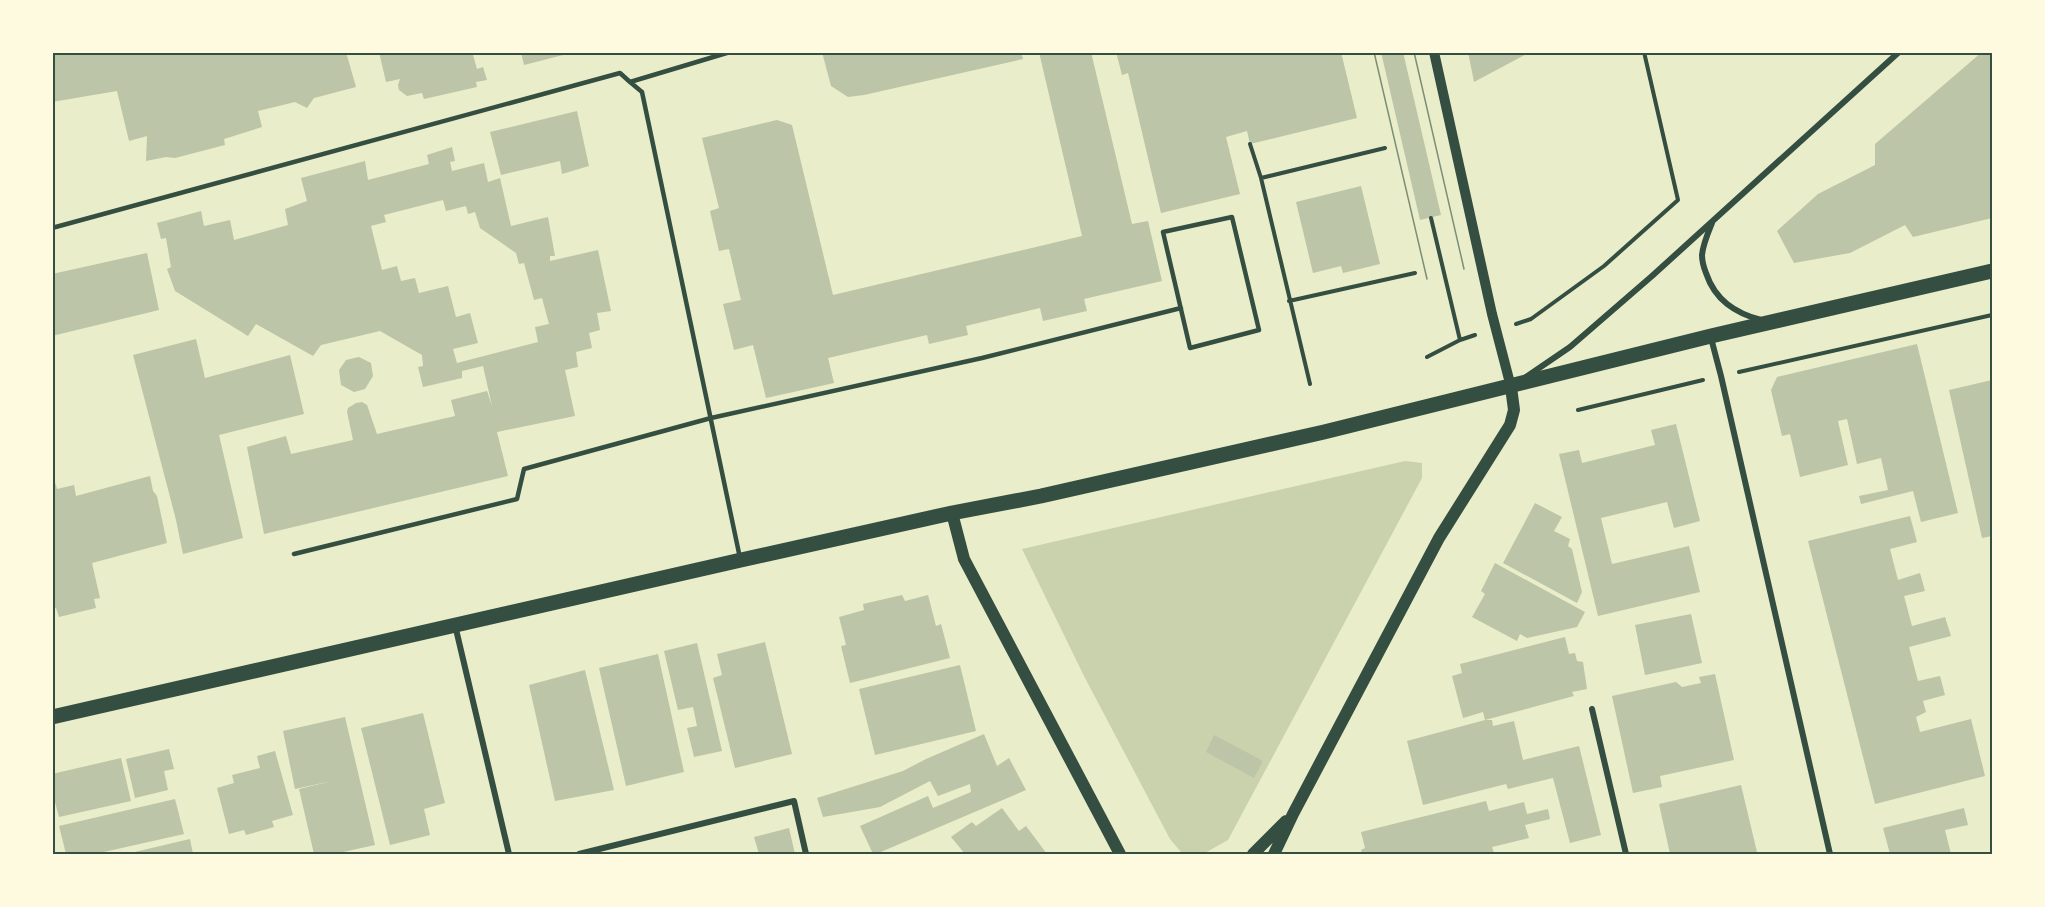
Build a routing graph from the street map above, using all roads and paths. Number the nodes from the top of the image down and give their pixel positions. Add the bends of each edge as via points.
1 (730, 52) edge
2 (1434, 52) edge
3 (1644, 52) edge
4 (1899, 52) edge
5 (630, 82) junction
6 (1250, 144) dead end
7 (1385, 148) dead end
8 (1261, 178) junction
9 (1431, 218) dead end
10 (1713, 220) junction
11 (52, 228) edge
12 (1992, 272) edge
13 (1415, 273) dead end
14 (1289, 301) junction
15 (1181, 308) junction
16 (1992, 315) edge
17 (1770, 322) junction
18 (1515, 324) dead end
19 (1484, 332) dead end
20 (1711, 336) junction
21 (1460, 340) junction
22 (1427, 357) dead end
23 (1722, 376) junction
24 (1310, 384) dead end
25 (1511, 387) junction
26 (1578, 410) dead end
27 (711, 418) junction
28 (952, 513) junction
29 (294, 555) dead end
30 (741, 560) junction
31 (455, 625) junction
32 (1592, 709) dead end
33 (52, 717) edge
34 (1293, 814) junction
35 (1114, 841) junction
36 (508, 855) edge
37 (579, 855) edge
38 (806, 855) edge
39 (1120, 855) edge
40 (1127, 855) edge
41 (1253, 855) edge
42 (1274, 855) edge
43 (1626, 855) edge
44 (1830, 855) edge

1 - 5 lane
2 - 25 street
3 - 18 path via 1678,200 1604,266 1532,320
4 - 10 street
5 - 11 lane via 620,73
5 - 27 lane via 642,92
6 - 8 path
7 - 8 path
8 - 14 path
9 - 21 path
10 - 17 street via 1702,255 1710,283 1732,309
10 - 25 street via 1584,336
12 - 17 main road
13 - 14 path
14 - 24 path
15 - 15 lane via 1163,232 1232,217 1259,330 1190,348
15 - 27 lane via 982,358
16 - 23 path
17 - 20 main road
19 - 21 path
20 - 23 street
20 - 25 main road
21 - 22 path
23 - 26 path
23 - 44 street
25 - 28 main road
25 - 34 main road via 1514,410 1510,425 1439,538
27 - 29 lane via 524,469 517,499
27 - 30 lane
28 - 30 main road
28 - 35 main road via 964,559
30 - 31 main road
31 - 33 main road
31 - 36 street
32 - 43 street
34 - 41 main road
34 - 42 main road
35 - 39 main road
35 - 40 main road
37 - 38 street via 794,801

